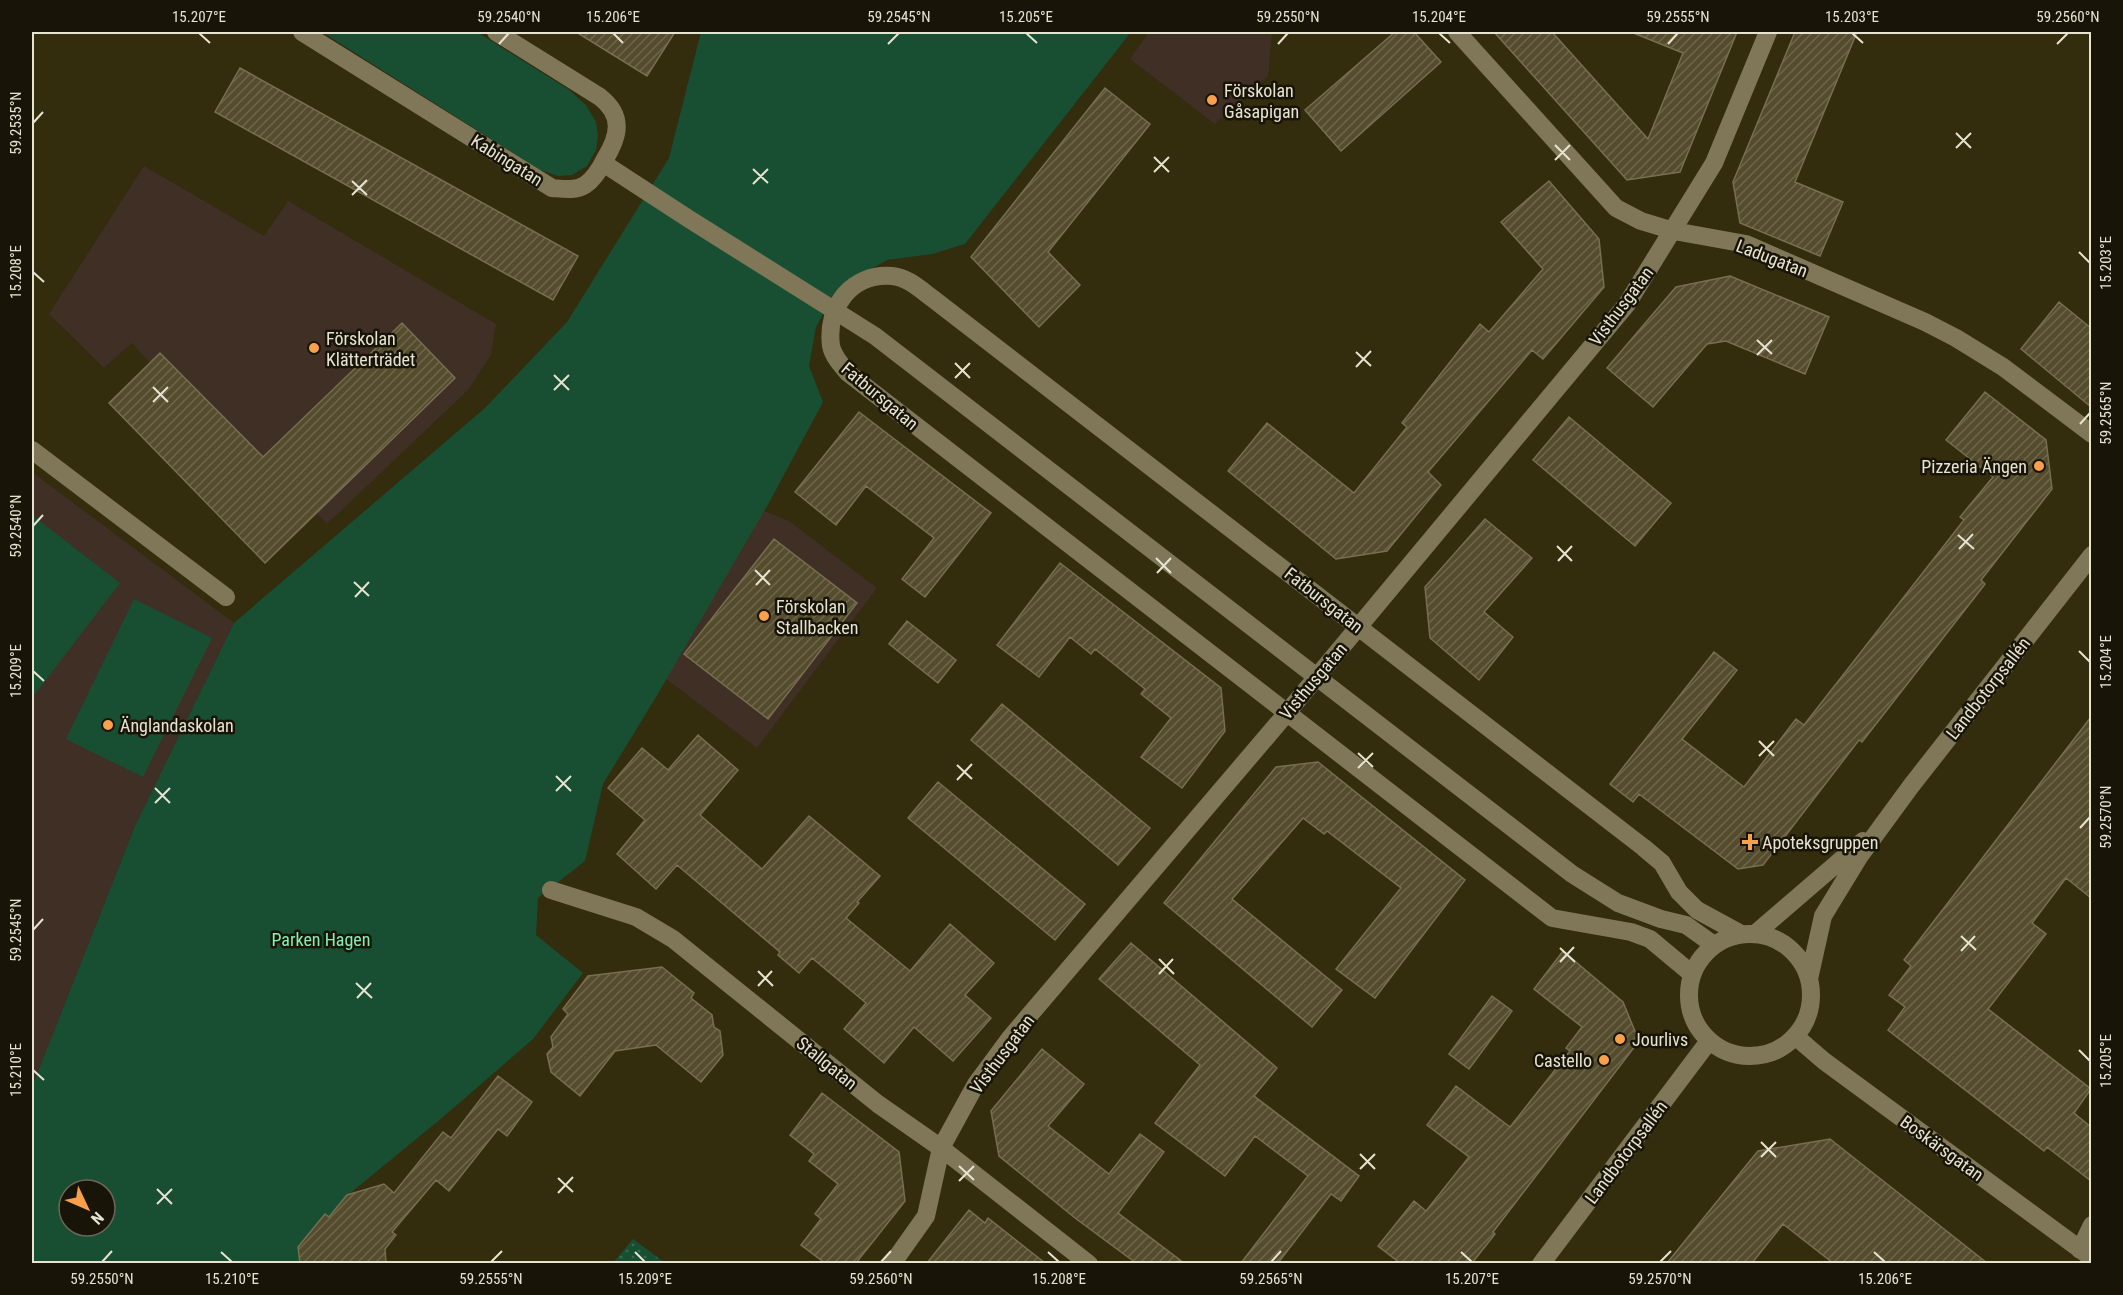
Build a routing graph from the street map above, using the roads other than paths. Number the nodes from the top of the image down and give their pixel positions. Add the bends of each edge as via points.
1 (302, 32) edge
2 (496, 32) edge
3 (1457, 32) edge
4 (1768, 32) edge
5 (603, 163) junction
6 (1674, 231) junction
7 (834, 310) junction
8 (2091, 434) edge
9 (32, 450) edge
10 (2091, 555) edge
11 (226, 597) dead end
12 (1358, 626) junction
13 (1316, 677) junction
14 (1286, 714) junction
15 (1884, 822) junction
16 (551, 890) dead end
17 (1634, 909) junction
18 (1749, 934) junction
19 (1641, 935) junction
20 (1714, 945) junction
21 (1692, 974) junction
22 (1809, 979) junction
23 (1795, 1036) junction
24 (1709, 1041) junction
25 (941, 1148) junction
26 (2091, 1225) edge
27 (2086, 1254) edge
28 (892, 1263) edge
29 (1089, 1263) edge
30 (1541, 1263) edge

1 - 5 street, Kabingatan via 552,188 572,190 584,185
2 - 5 street, Kabingatan via 607,103 618,125 617,136
3 - 6 street, Ladugatan via 1616,208
4 - 6 street, Visthusgatan via 1714,164
5 - 7 street
6 - 8 street, Ladugatan via 1746,244 1925,322 2003,367
6 - 12 street, Visthusgatan via 1627,304
7 - 12 street, Fatbursgatan via 858,283 887,276 907,280
7 - 13 street via 885,344
7 - 14 street, Fatbursgatan via 831,347 848,373
9 - 11 street
10 - 15 street, Landbotorpsallén
12 - 13 street, Visthusgatan
12 - 18 street, Fatbursgatan via 1643,847 1662,863 1697,910
13 - 14 street, Visthusgatan
13 - 17 street via 1572,874
14 - 19 street, Fatbursgatan via 1552,918
14 - 25 street, Visthusgatan via 1010,1038 976,1084
15 - 18 street, Landbotorpsallén
15 - 22 street, Landbotorpsallén via 1823,916
16 - 25 street, Stallgatan via 636,917 673,939 878,1104
17 - 19 street
17 - 20 street via 1686,926
18 - 20 street
18 - 22 street via 1774,938 1790,948
19 - 21 street, Fatbursgatan
20 - 21 street
21 - 24 street via 1688,998 1694,1022
22 - 23 street via 1811,999
23 - 24 street via 1776,1050 1753,1056 1730,1053
23 - 27 street, Boskärsgatan
24 - 30 street, Landbotorpsallén
25 - 28 street, Visthusgatan via 926,1216
25 - 29 street, Stallgatan
26 - 27 street

